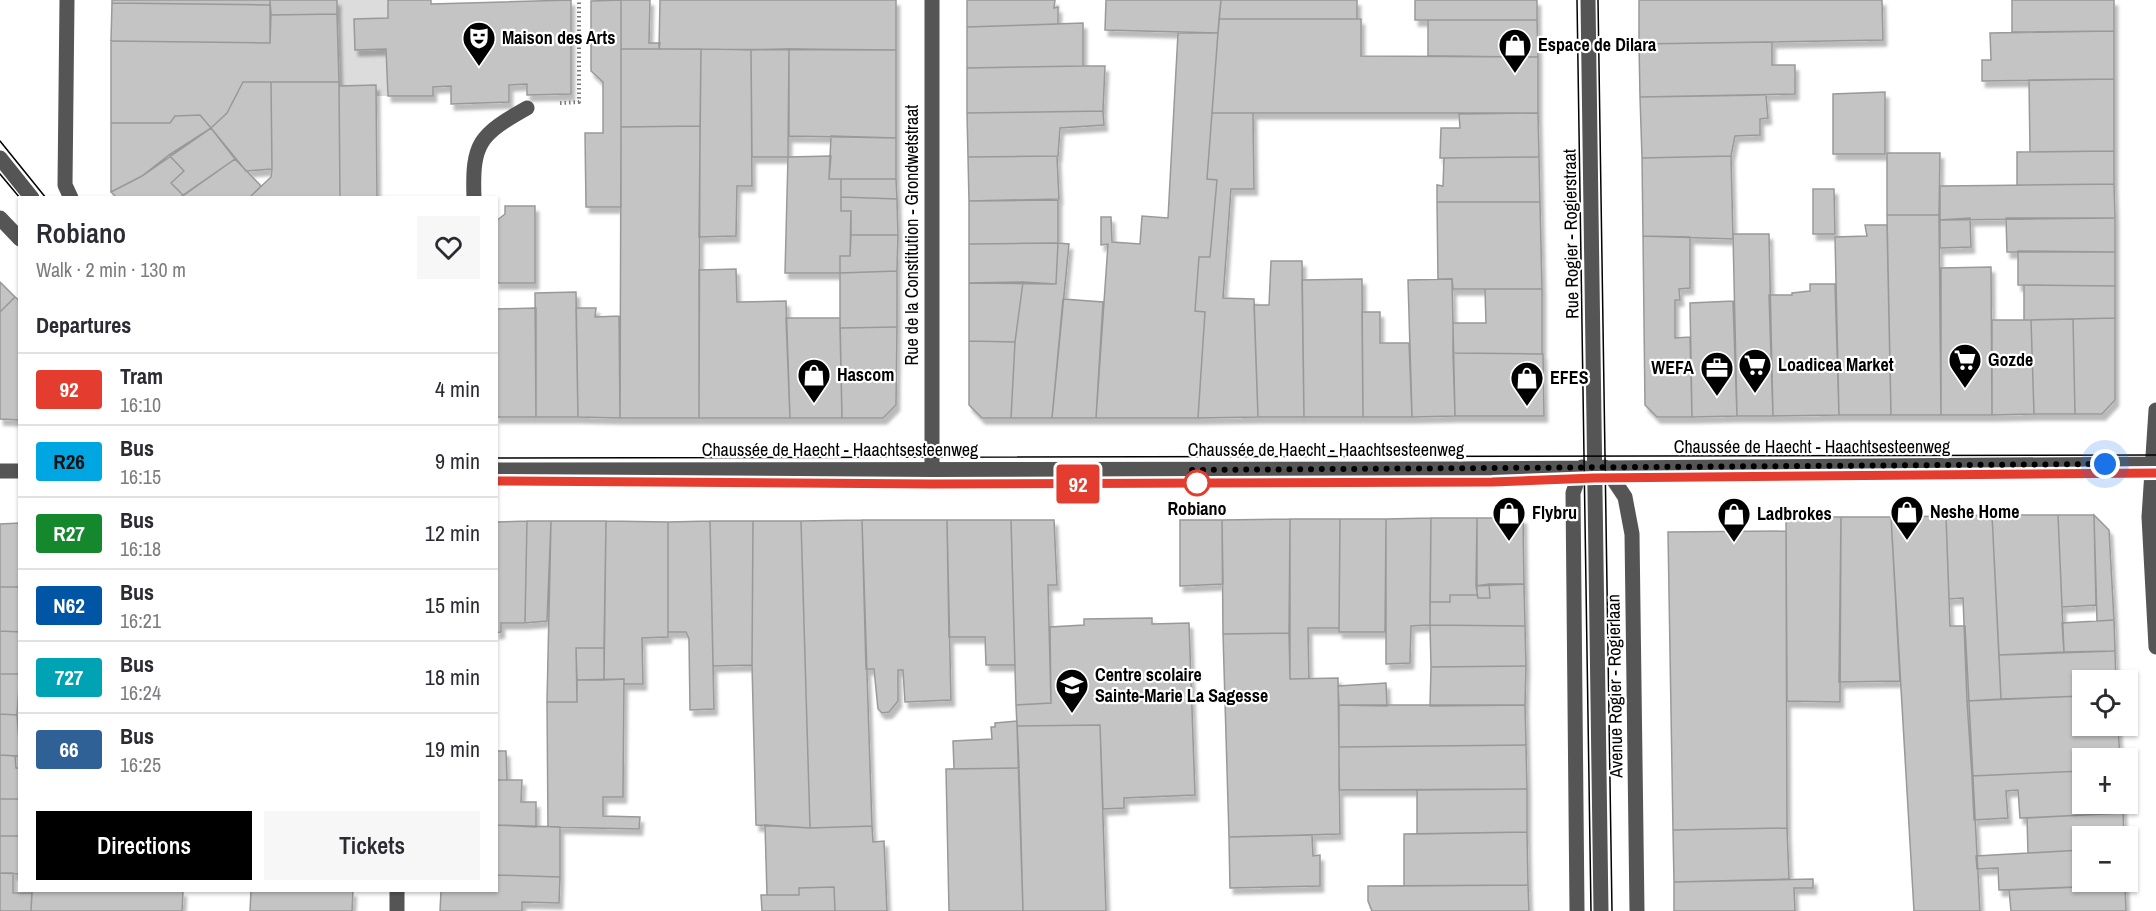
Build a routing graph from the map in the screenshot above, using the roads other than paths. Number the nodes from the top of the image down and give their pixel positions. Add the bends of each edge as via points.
1 (932, 0) edge
2 (1588, 0) edge
3 (67, 4) edge
4 (527, 108) road end
5 (0, 158) edge
6 (30, 196) edge
7 (70, 196) edge
8 (474, 196) edge
9 (0, 218) edge
10 (18, 237) edge
11 (2156, 410) edge
12 (2154, 464) edge
13 (1594, 467) junction
14 (498, 470) edge
15 (932, 470) junction
16 (0, 471) edge
17 (18, 471) edge
18 (2156, 647) edge
19 (397, 892) edge
20 (397, 911) edge
21 (1577, 911) edge
22 (1601, 911) edge
23 (1637, 911) edge

1 - 15 street, Rue de la Constitution - Grondwetstraat
2 - 13 street, Rue Rogier - Rogierstraat
3 - 7 street via 65,185
4 - 8 street via 502,123 476,149
5 - 6 street
9 - 10 street
11 - 12 street
12 - 13 street, Chaussée de Haecht - Haachtsesteenweg
12 - 18 street via 2149,517
13 - 15 street, Chaussée de Haecht - Haachtsesteenweg
13 - 21 street via 1573,493
13 - 22 street, Avenue Rogier - Rogierlaan
13 - 23 street, Avenue Rogier - Rogierlaan via 1625,497 1632,534
14 - 15 street, Chaussée de Haecht - Haachtsesteenweg
16 - 17 street
19 - 20 street

